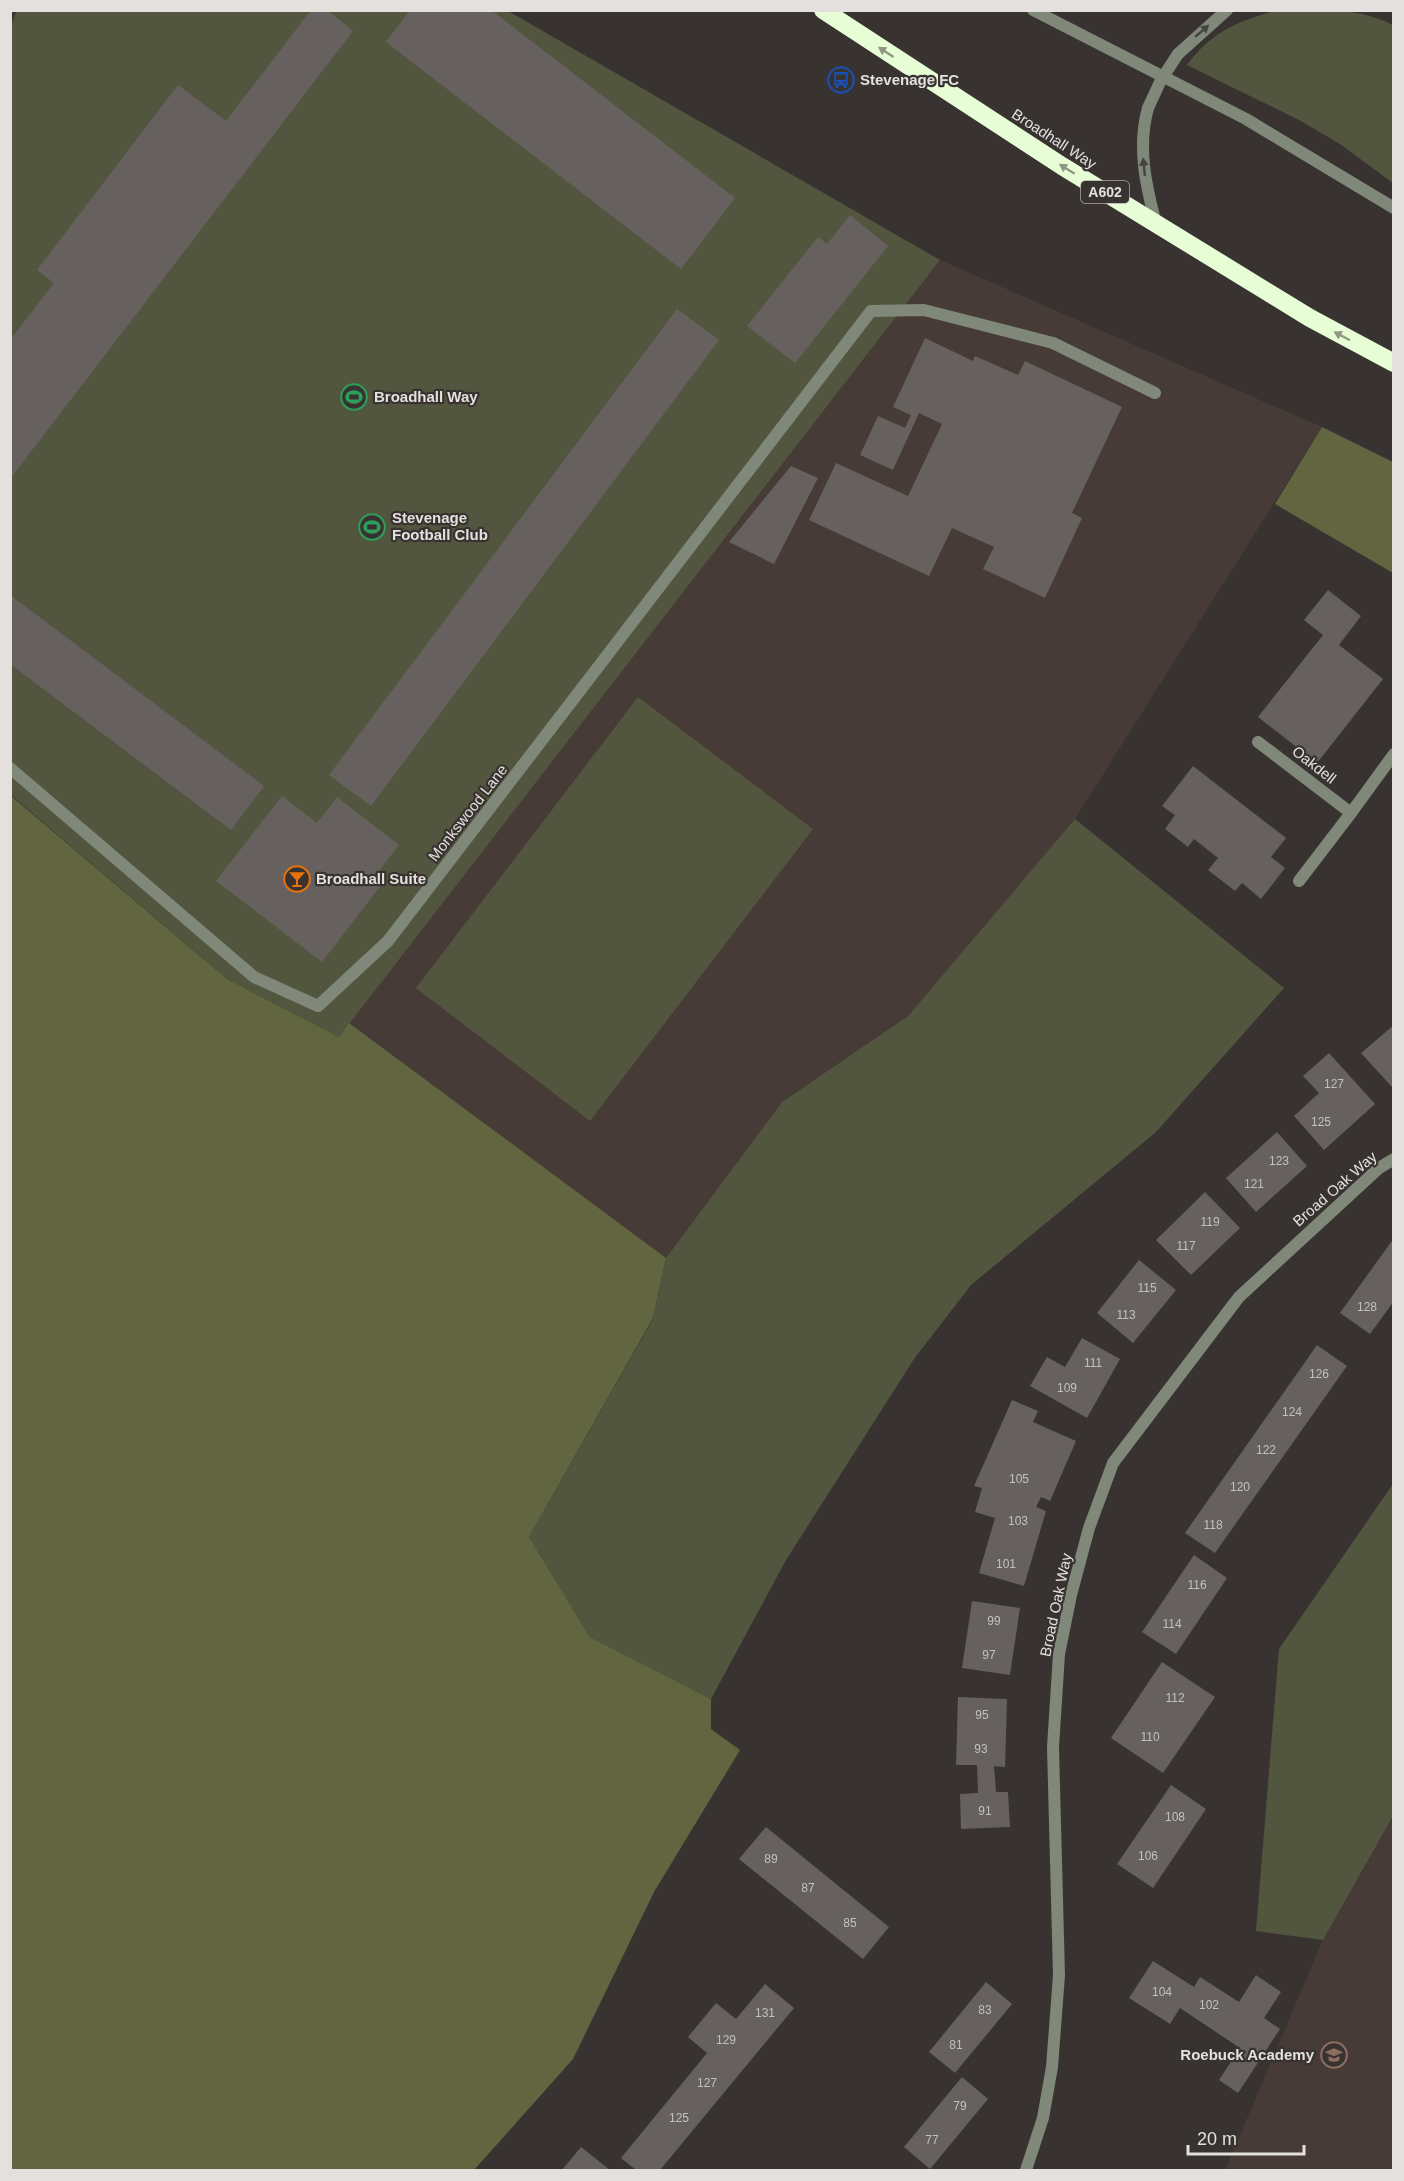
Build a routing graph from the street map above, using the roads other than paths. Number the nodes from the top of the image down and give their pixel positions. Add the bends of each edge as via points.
1 (823, 10) edge
2 (1033, 10) edge
3 (1227, 10) edge
4 (1394, 208) edge
5 (1156, 224) junction
6 (1384, 352) edge
7 (1394, 363) edge
8 (1155, 393) dead end
9 (1258, 742) dead end
10 (1394, 754) edge
11 (10, 768) edge
12 (1351, 813) junction
13 (1299, 881) dead end
14 (1394, 1159) edge
15 (1026, 2170) edge

5 -> 1 highway, Broadhall Way / A602
2 - 4 street via 1246,119
5 -> 3 street, bridge via 1146,187 1143,150 1142,130 1148,108 1178,54
6 -> 5 highway, Broadhall Way / A602 via 1310,318
6 - 7 highway, Broadhall Way / A602
8 - 11 street, Monkswood Lane via 1053,343 924,310 871,311 388,941 318,1006 254,977
9 - 12 street, Oakdell
10 - 12 street
12 - 13 street
14 - 15 street, Broad Oak Way via 1322,1219 1239,1297 1113,1462 1089,1528 1059,1654 1053,1747 1059,1975 1052,2067 1043,2118

